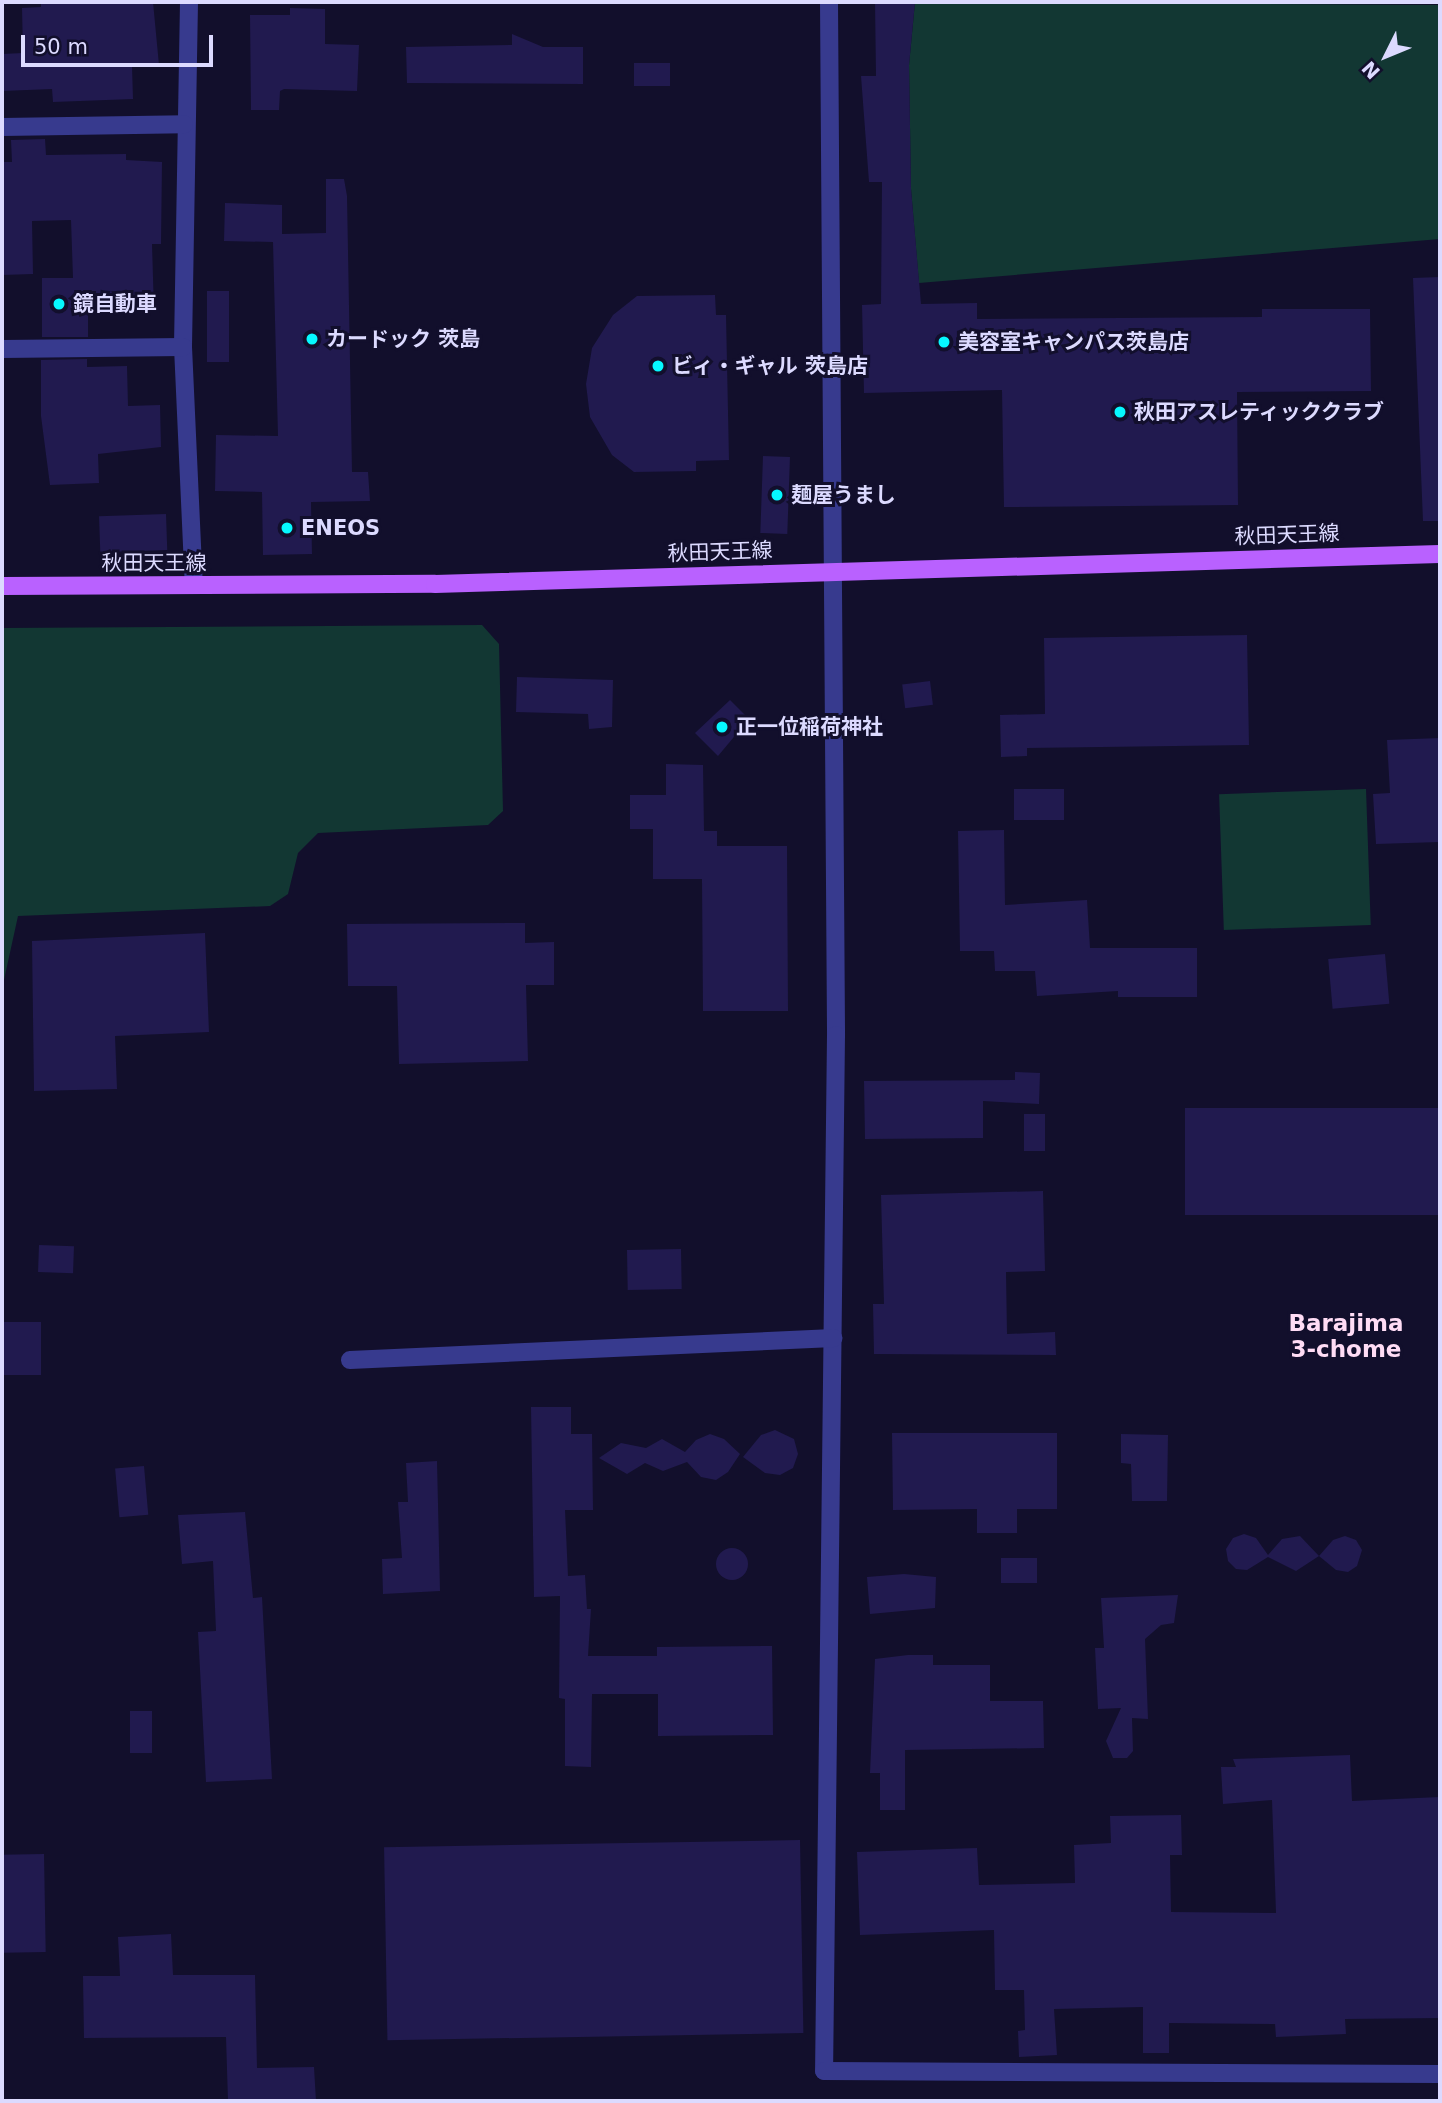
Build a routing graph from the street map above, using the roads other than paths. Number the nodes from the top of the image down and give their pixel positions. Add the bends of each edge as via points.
1 (189, 2) edge
2 (829, 2) edge
3 (184, 124) junction
4 (2, 127) edge
5 (183, 346) junction
6 (2, 349) edge
7 (1440, 554) edge
8 (833, 571) junction
9 (194, 585) junction
10 (2, 586) edge
11 (833, 1338) junction
12 (350, 1360) dead end
13 (1440, 2074) edge

1 - 3 street
2 - 8 street
3 - 4 street
3 - 5 street
5 - 6 street
5 - 9 street
7 - 8 main road, 秋田天王線
8 - 9 main road, 秋田天王線 via 435,584
8 - 11 street
9 - 10 main road, 秋田天王線
11 - 12 street
11 - 13 street via 824,2071

